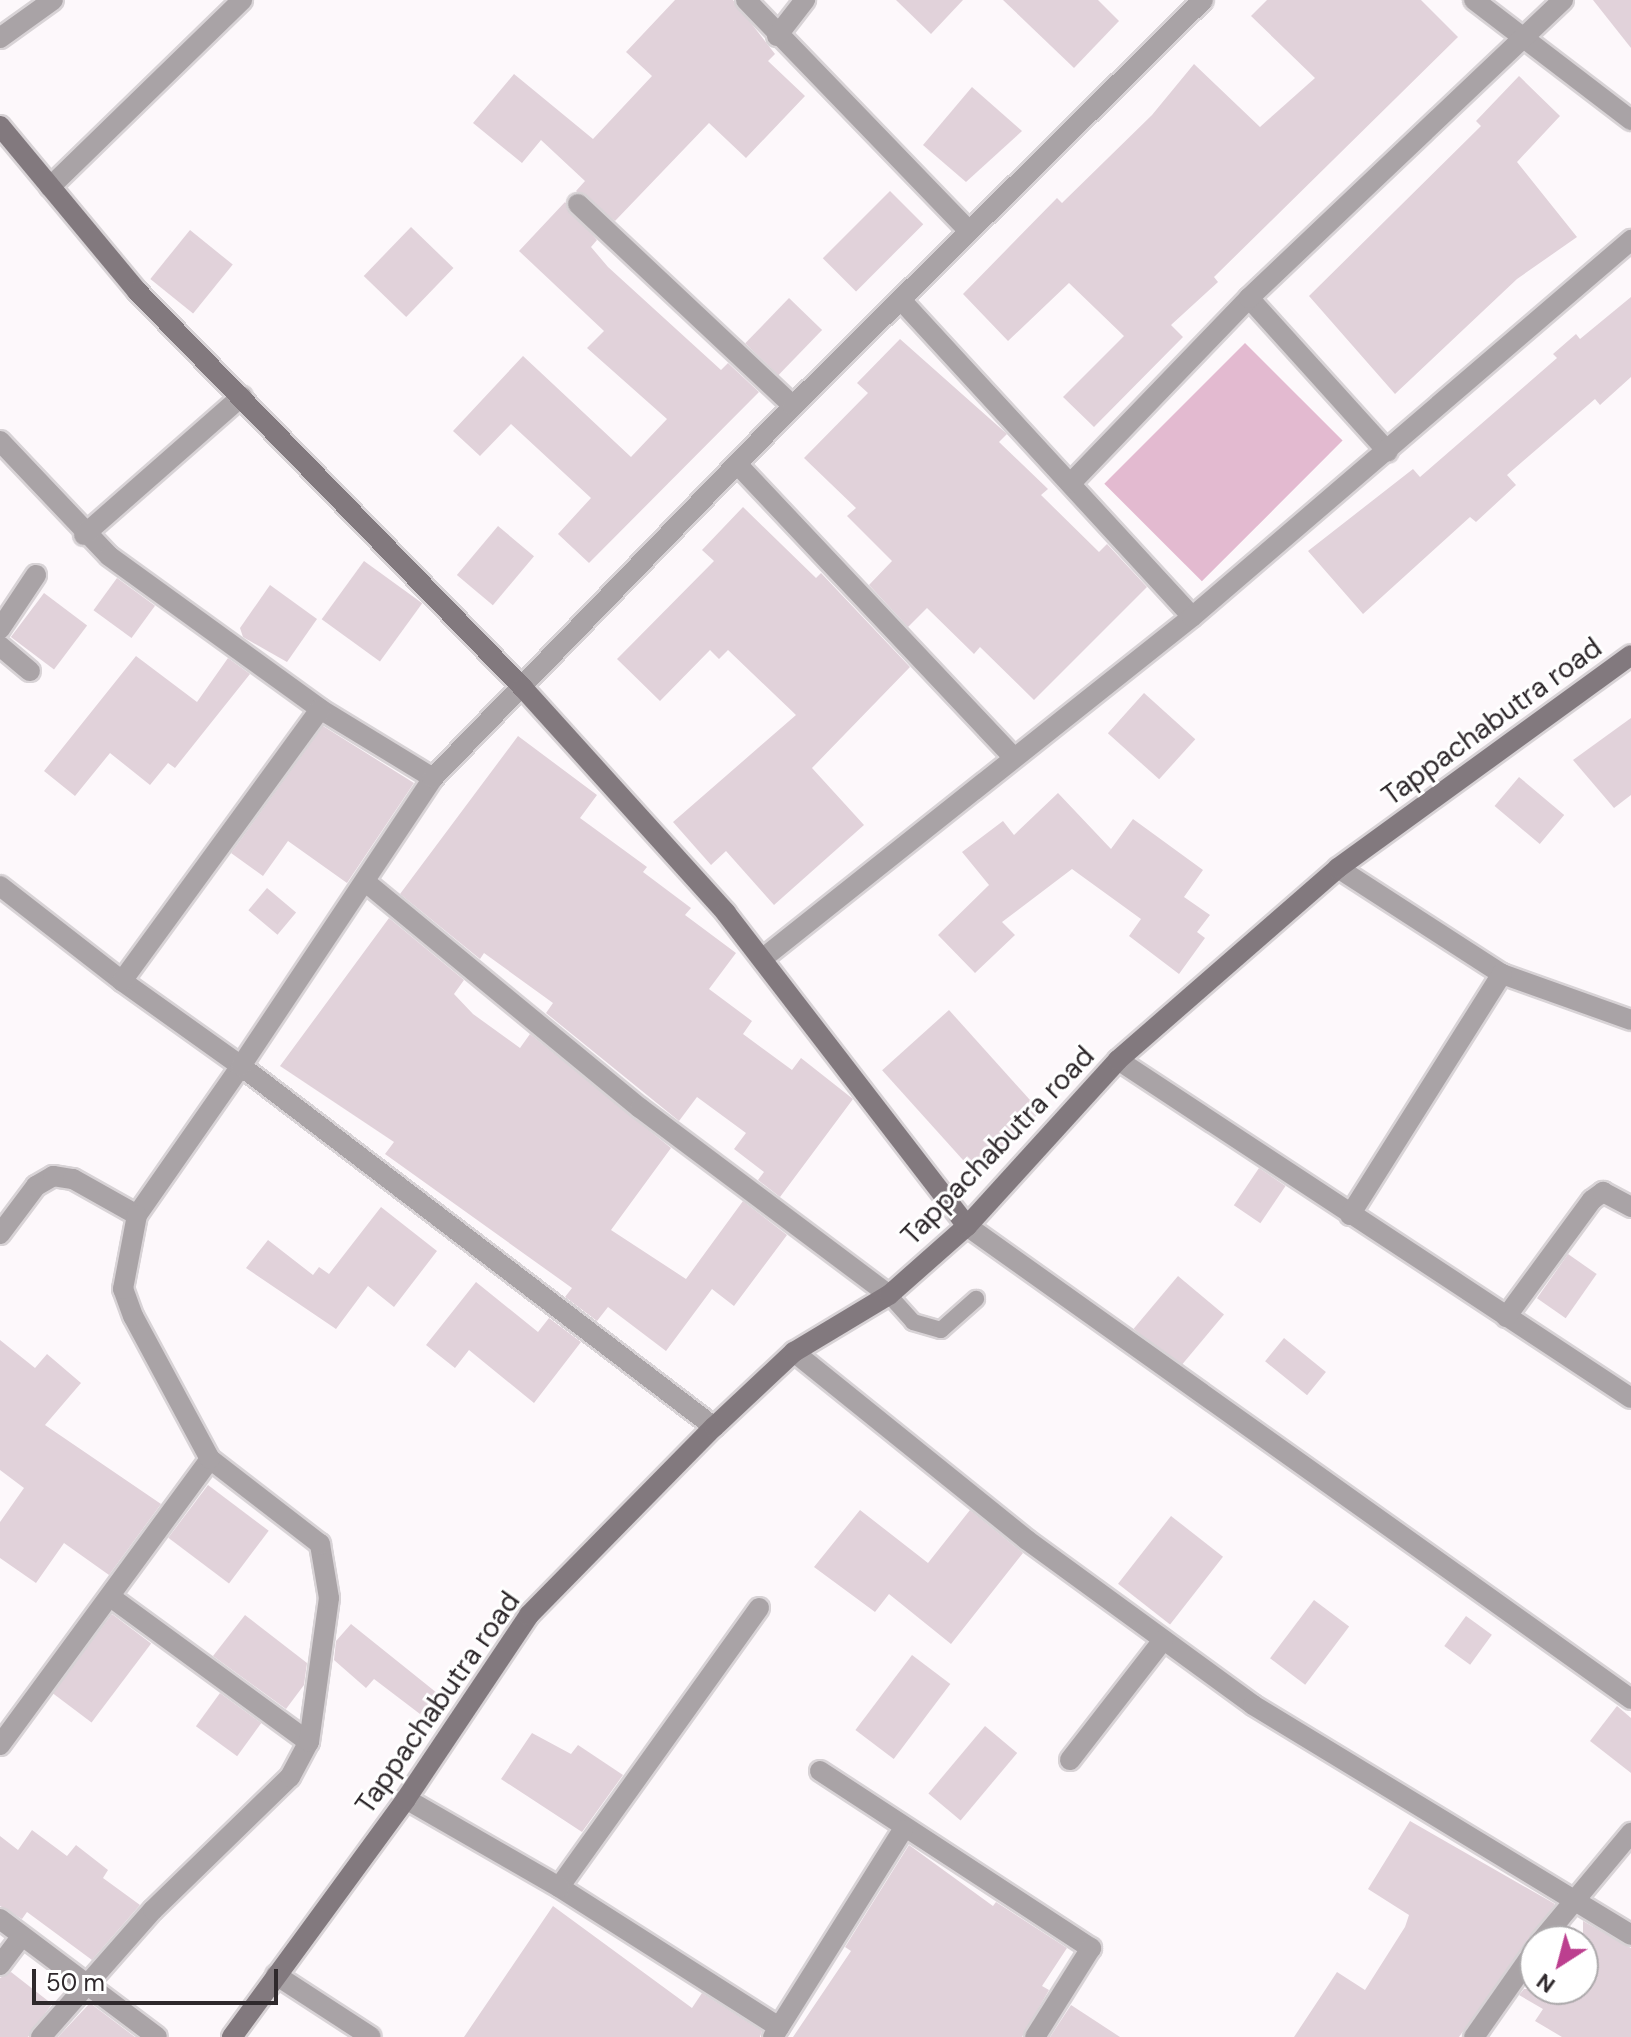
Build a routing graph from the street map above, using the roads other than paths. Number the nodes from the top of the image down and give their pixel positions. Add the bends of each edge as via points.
1 (53, 0) edge
2 (242, 0) edge
3 (746, 0) edge
4 (805, 0) edge
5 (1203, 0) edge
6 (1474, 0) edge
7 (1563, 0) edge
8 (777, 36) junction
9 (1523, 37) junction
10 (0, 38) edge
11 (1631, 120) edge
12 (0, 126) edge
13 (50, 187) junction
14 (578, 204) dead end
15 (968, 230) junction
16 (1631, 240) edge
17 (1249, 298) junction
18 (901, 300) junction
19 (242, 396) junction
20 (793, 406) junction
21 (0, 441) edge
22 (1388, 452) junction
23 (739, 466) junction
24 (1071, 483) junction
25 (84, 535) junction
26 (36, 575) dead end
27 (1192, 617) junction
28 (0, 629) edge
29 (0, 646) edge
30 (1631, 655) edge
31 (30, 671) dead end
32 (523, 688) junction
33 (320, 709) junction
34 (1012, 756) junction
35 (433, 778) junction
36 (1338, 868) junction
37 (368, 884) junction
38 (0, 886) edge
39 (762, 959) junction
40 (1502, 974) junction
41 (122, 981) junction
42 (1631, 1020) edge
43 (1118, 1060) junction
44 (241, 1066) junction
45 (1631, 1207) edge
46 (137, 1215) junction
47 (1350, 1215) junction
48 (967, 1226) junction
49 (0, 1234) edge
50 (889, 1295) junction
51 (976, 1299) dead end
52 (1506, 1317) junction
53 (794, 1352) junction
54 (1631, 1398) edge
55 (714, 1427) junction
56 (210, 1459) junction
57 (112, 1598) junction
58 (759, 1608) dead end
59 (1163, 1640) junction
60 (1631, 1699) edge
61 (309, 1742) junction
62 (0, 1745) edge
63 (1070, 1760) dead end
64 (820, 1771) dead end
65 (406, 1799) junction
66 (903, 1830) junction
67 (1631, 1833) edge
68 (559, 1887) junction
69 (1571, 1897) junction
70 (0, 1919) edge
71 (1552, 1925) edge
72 (1631, 1935) edge
73 (22, 1936) junction
74 (0, 1965) edge
75 (1519, 1973) edge
76 (276, 1975) junction
77 (84, 1983) junction
78 (776, 2032) edge
79 (41, 2037) edge
80 (157, 2037) edge
81 (232, 2037) edge
82 (371, 2037) edge
83 (1035, 2037) edge
84 (1474, 2037) edge

1 - 10 street
2 - 13 street
3 - 8 street
4 - 8 street
5 - 15 street
6 - 9 street
7 - 9 street
8 - 15 street
9 - 11 street
9 - 17 street
12 - 13 main road
13 - 19 main road via 137,291
14 - 20 street
15 - 18 street
16 - 22 street
17 - 22 street
17 - 24 street
18 - 20 street
18 - 24 street
19 - 25 street
19 - 32 main road
20 - 23 street
21 - 25 street
22 - 27 street
23 - 32 street
23 - 34 street
24 - 27 street
25 - 33 street
26 - 28 street
27 - 34 street
29 - 31 street
30 - 36 main road, Tappachabutra road
32 - 35 street
32 - 39 main road
33 - 35 street
33 - 41 street
34 - 39 street
35 - 37 street
36 - 40 street
36 - 43 main road, Tappachabutra road
37 - 44 street
37 - 50 street via 640,1108
38 - 41 street
39 - 48 main road
40 - 42 street
40 - 47 street
41 - 44 street
43 - 47 street
43 - 48 main road, Tappachabutra road
44 - 46 street
44 - 55 street
45 - 52 street via 1603,1192 1592,1200
46 - 49 street via 73,1179 53,1176 36,1186
46 - 56 street via 123,1289
47 - 52 street
48 - 50 main road, Tappachabutra road
48 - 60 street
50 - 51 lane via 913,1322 941,1330
50 - 53 main road, Tappachabutra road
52 - 54 street
53 - 55 main road, Tappachabutra road
53 - 59 street via 1027,1540
55 - 65 main road, Tappachabutra road via 529,1615
56 - 57 street
56 - 61 street via 300,1525 320,1544 327,1563 329,1598
57 - 61 street
57 - 62 street
58 - 68 street
59 - 63 street
59 - 69 street via 1253,1705
61 - 77 street via 290,1777
64 - 66 street
65 - 68 street
65 - 76 main road, Tappachabutra road
66 - 78 street
66 - 83 street via 1091,1948
67 - 69 street
68 - 78 street
69 - 71 street
69 - 72 street
70 - 73 street
73 - 74 street
73 - 77 street
75 - 84 street
76 - 81 main road, Tappachabutra road
76 - 82 street
77 - 79 street
77 - 80 street

